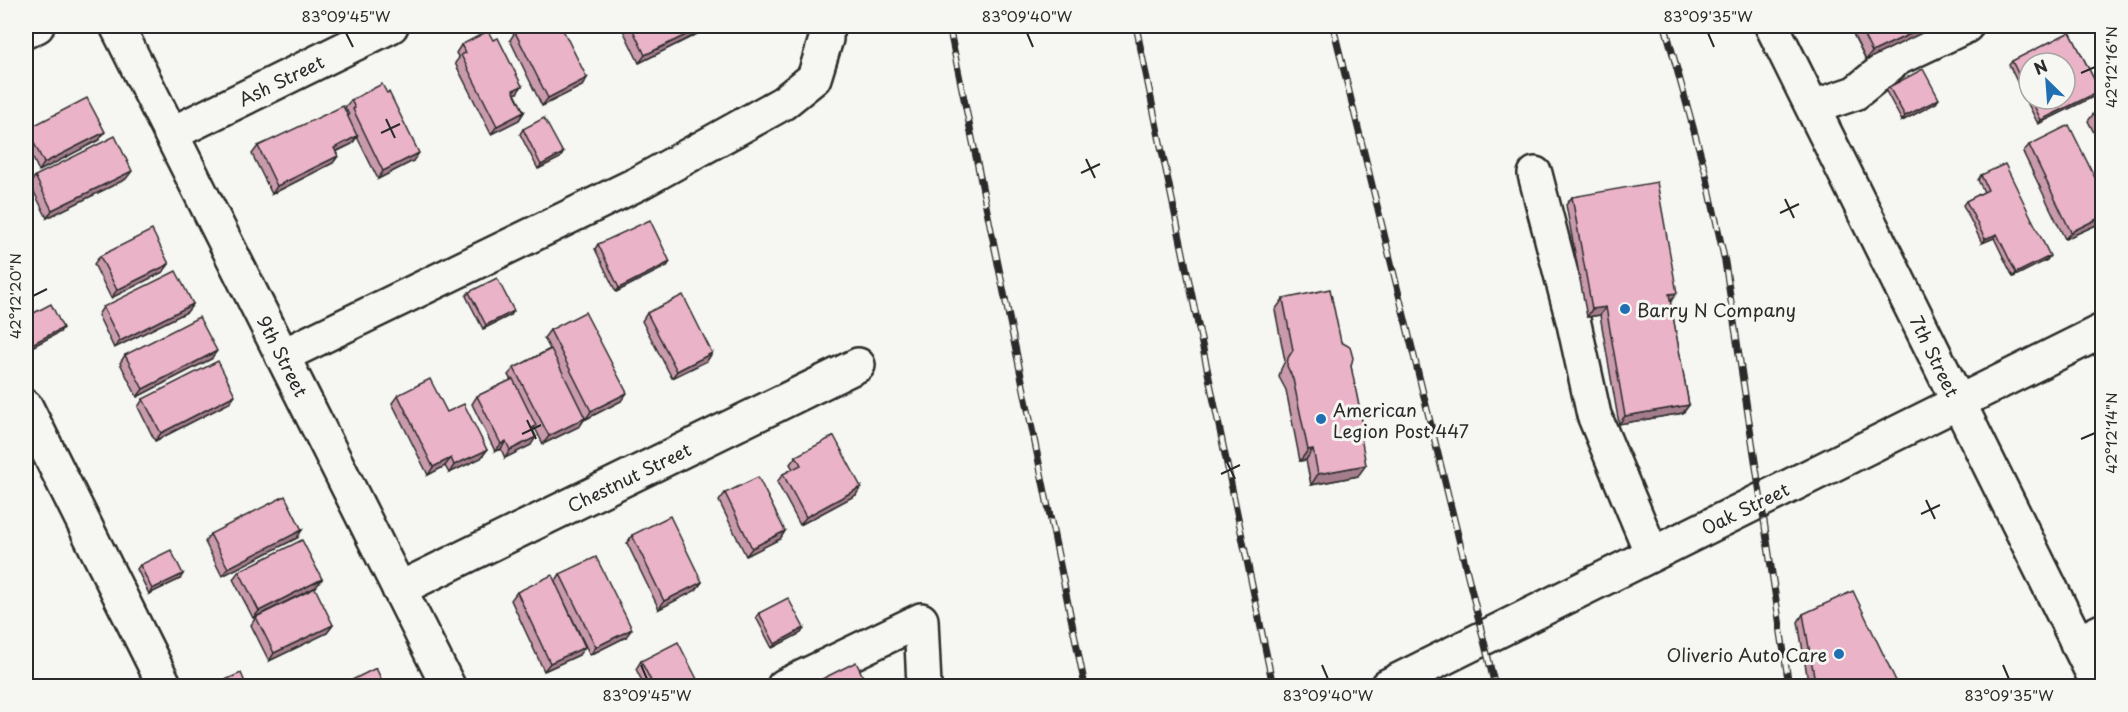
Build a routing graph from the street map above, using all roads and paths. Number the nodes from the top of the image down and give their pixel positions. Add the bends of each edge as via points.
1 (37, 26) edge
2 (117, 26) edge
3 (391, 26) edge
4 (826, 26) edge
5 (1772, 26) edge
6 (1966, 26) edge
7 (26, 31) edge
8 (1813, 107) junction
9 (171, 134) junction
10 (1535, 174) dead end
11 (2103, 331) edge
12 (282, 356) junction
13 (858, 365) dead end
14 (1958, 402) junction
15 (26, 407) edge
16 (1652, 554) junction
17 (399, 589) junction
18 (2090, 637) edge
19 (165, 687) edge
20 (448, 687) edge
21 (784, 687) edge
22 (924, 687) edge
23 (1387, 687) edge
24 (2099, 687) edge

1 - 7 street
2 - 9 street, 9th Street
3 - 9 street, Ash Street
4 - 12 street via 814,78 783,103 639,183
5 - 8 street, 7th Street
6 - 8 street via 1898,58 1855,93
8 - 14 street, 7th Street
9 - 12 street, 9th Street
10 - 16 street via 1594,415
11 - 14 street, Oak Street
12 - 17 street, 9th Street
13 - 17 street, Chestnut Street
14 - 16 street, Oak Street
14 - 18 street, 7th Street
15 - 19 street
16 - 23 street, Oak Street
17 - 20 street, 9th Street
18 - 24 street, 7th Street
21 - 22 street via 921,620

